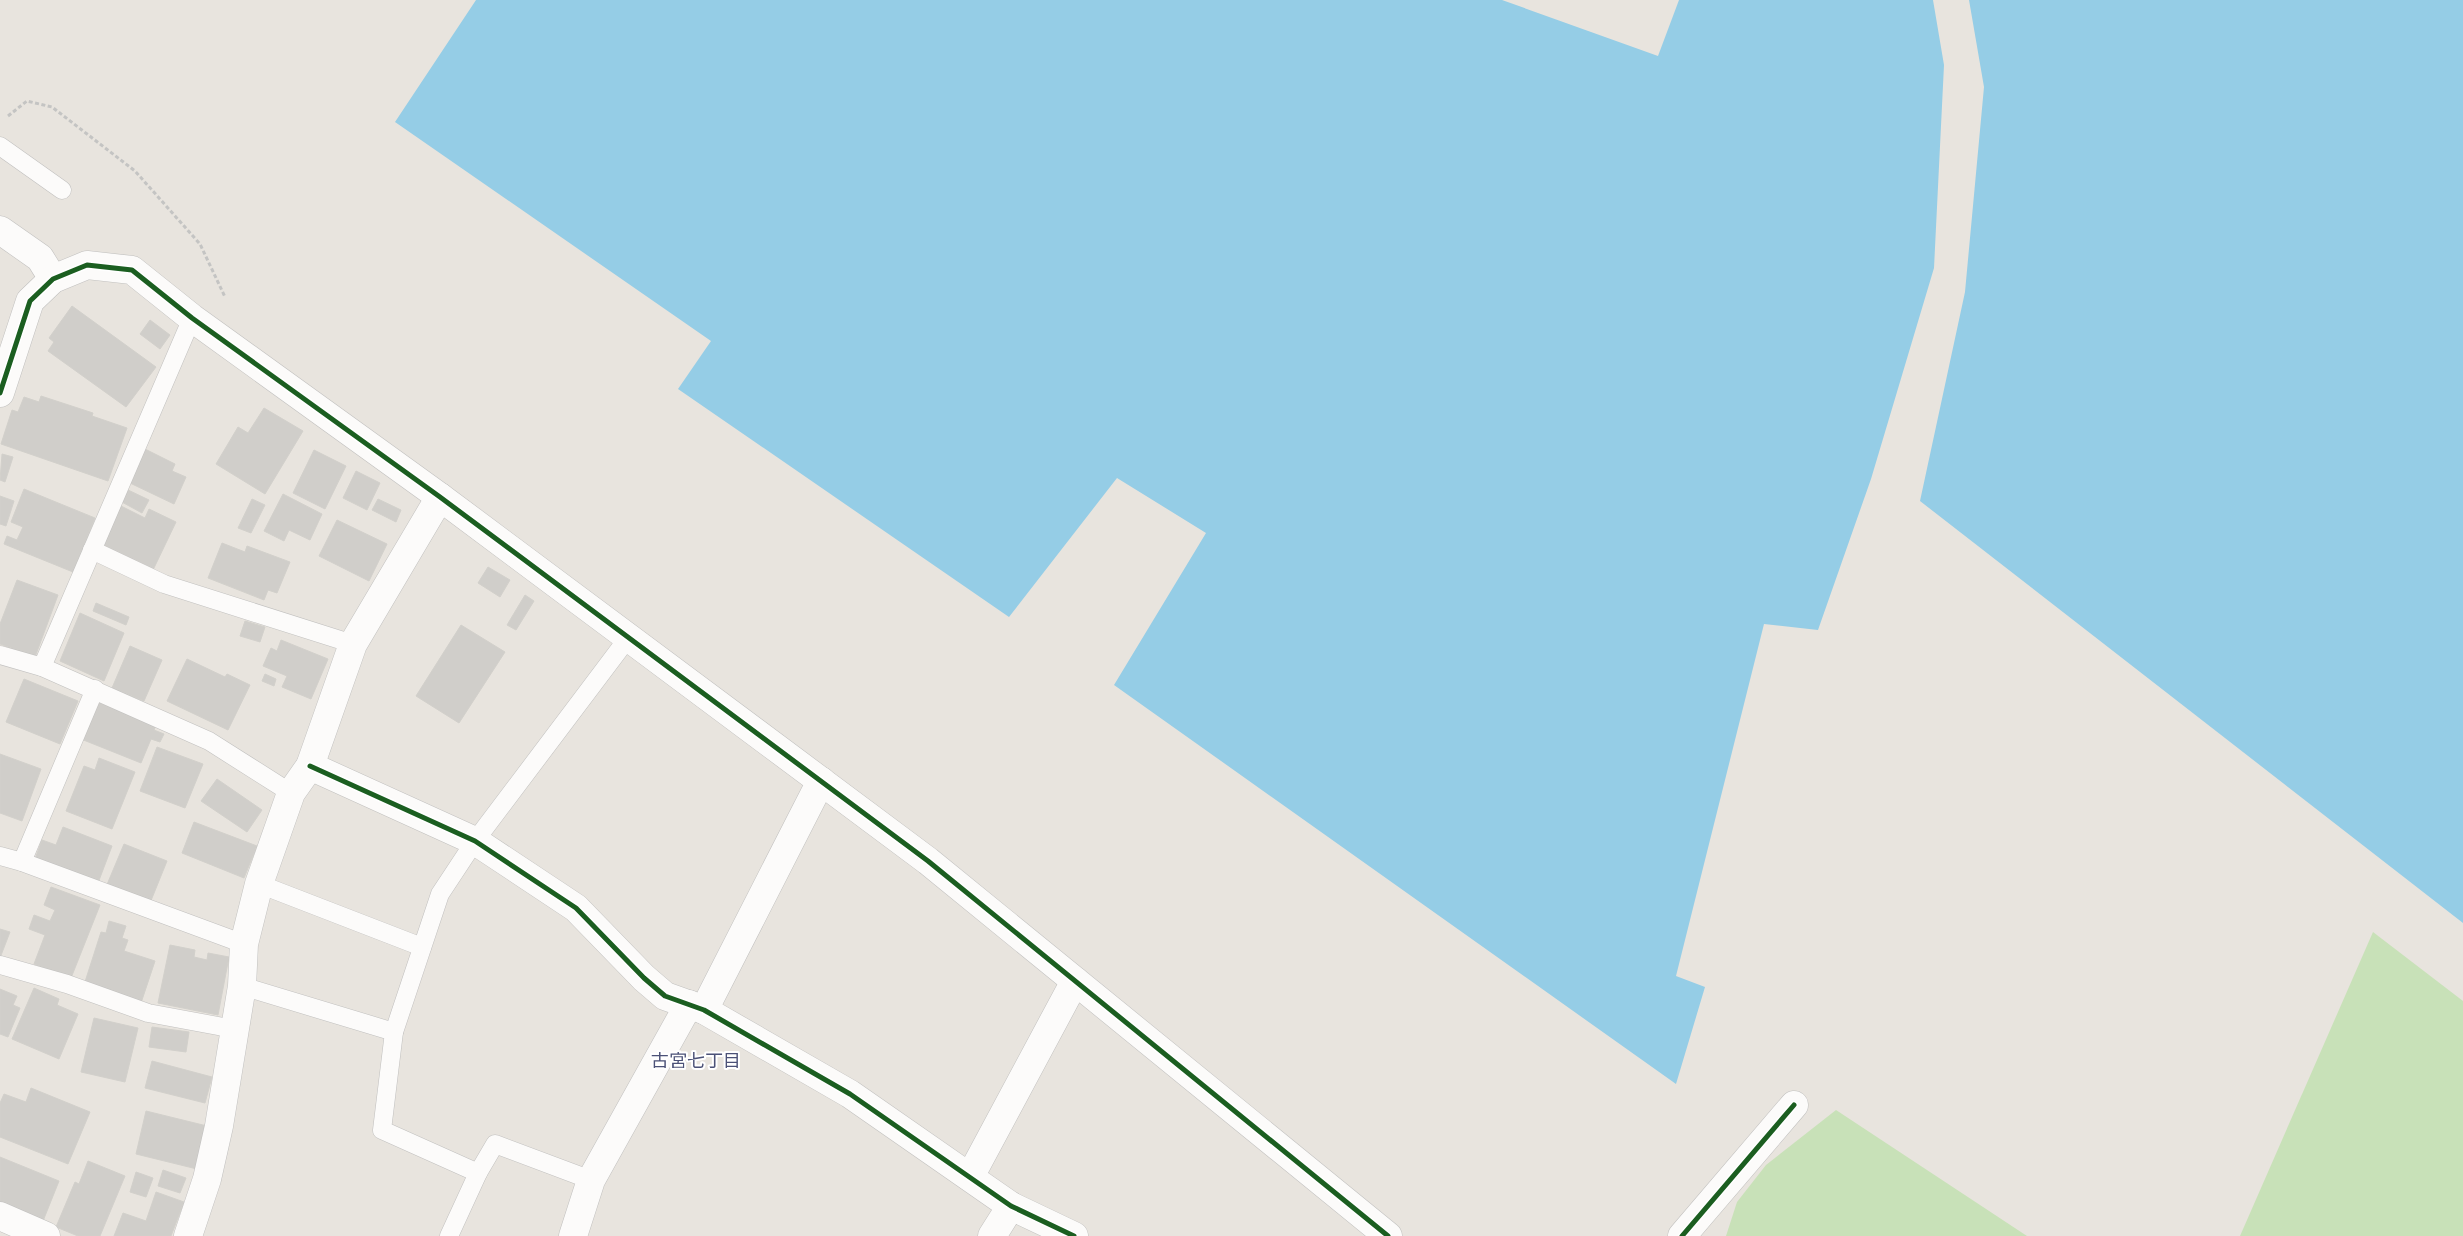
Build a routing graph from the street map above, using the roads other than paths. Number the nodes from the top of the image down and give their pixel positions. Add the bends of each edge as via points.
1 (0, 146) edge
2 (62, 190) dead end
3 (0, 230) edge
4 (53, 279) junction
5 (192, 318) junction
6 (0, 393) edge
7 (440, 497) junction
8 (92, 550) junction
9 (628, 638) junction
10 (353, 644) junction
11 (0, 655) edge
12 (42, 667) junction
13 (95, 689) junction
14 (310, 766) junction
15 (821, 781) junction
16 (291, 793) junction
17 (475, 841) junction
18 (0, 856) edge
19 (22, 862) junction
20 (259, 884) junction
21 (244, 944) junction
22 (422, 947) junction
23 (0, 965) edge
24 (1075, 981) junction
25 (242, 986) junction
26 (697, 1007) junction
27 (234, 1029) junction
28 (394, 1032) junction
29 (1794, 1105) dead end
30 (478, 1173) junction
31 (970, 1177) junction
32 (591, 1180) junction
33 (1011, 1206) junction
34 (0, 1216) edge
35 (46, 1236) edge
36 (188, 1236) edge
37 (449, 1236) edge
38 (573, 1236) edge
39 (992, 1236) edge
40 (1074, 1236) edge
41 (1388, 1236) edge
42 (1682, 1236) edge

1 - 2 lane
3 - 4 street via 40,258
4 - 5 street via 87,265 132,270
4 - 6 street via 30,301
5 - 7 street
5 - 8 lane
7 - 9 street
7 - 10 street
8 - 10 lane via 164,584
8 - 12 lane
9 - 15 street
9 - 17 lane
10 - 14 street
11 - 12 lane
12 - 13 lane
13 - 16 lane via 209,741
13 - 19 lane
14 - 16 street
14 - 17 street
15 - 24 street via 928,861
15 - 26 street
16 - 20 street
17 - 22 lane via 440,894
17 - 26 street via 576,908 644,978 666,996
18 - 19 lane
19 - 21 lane
20 - 21 street
20 - 22 lane
21 - 25 street
22 - 28 lane
23 - 27 lane via 67,984 148,1013
24 - 31 street
24 - 41 street
25 - 27 street
25 - 28 lane
26 - 31 street via 850,1094
26 - 32 street
27 - 36 street via 219,1126
28 - 30 lane via 382,1130
29 - 42 street
30 - 32 lane via 495,1144
30 - 37 lane
31 - 33 street
32 - 38 street
33 - 39 street
33 - 40 street
34 - 35 street

